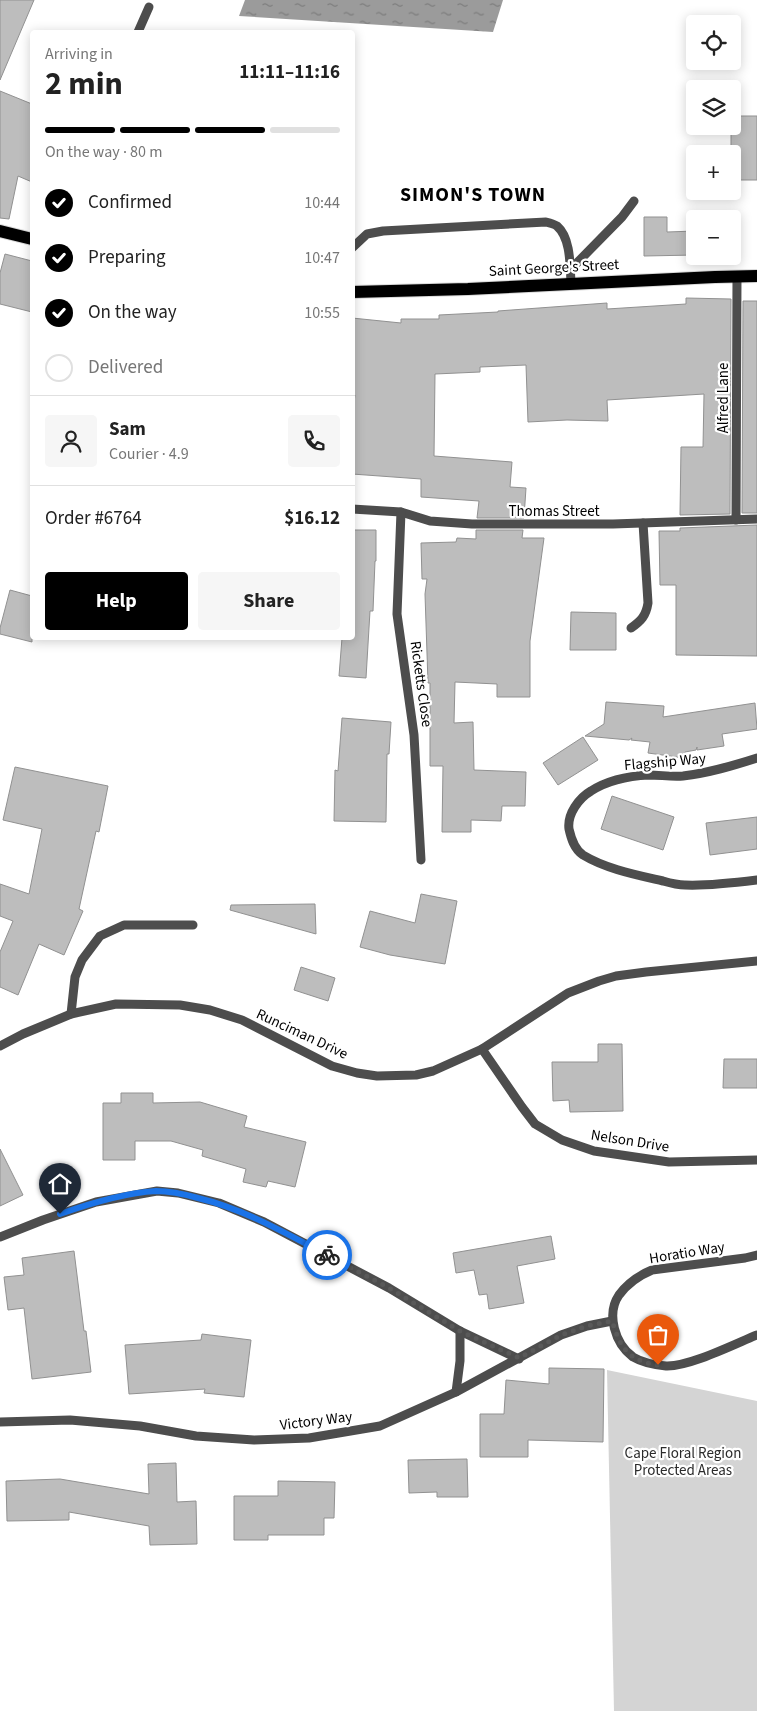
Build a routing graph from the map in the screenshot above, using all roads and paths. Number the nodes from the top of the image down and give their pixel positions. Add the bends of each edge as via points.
1 (150, 7) dead end
2 (139, 30) edge
3 (634, 201) dead end
4 (0, 231) edge
5 (30, 238) edge
6 (355, 245) edge
7 (570, 270) junction
8 (757, 276) edge
9 (737, 277) junction
10 (571, 283) junction
11 (355, 292) edge
12 (355, 509) edge
13 (401, 512) junction
14 (757, 519) edge
15 (736, 520) junction
16 (643, 523) junction
17 (631, 628) dead end
18 (757, 758) edge
19 (421, 860) dead end
20 (757, 880) edge
21 (193, 925) dead end
22 (757, 962) edge
23 (71, 1014) junction
24 (0, 1046) edge
25 (482, 1049) junction
26 (757, 1160) edge
27 (0, 1237) edge
28 (757, 1254) edge
29 (612, 1321) junction
30 (460, 1331) junction
31 (757, 1335) edge
32 (519, 1358) junction
33 (456, 1392) junction
34 (0, 1422) edge

1 - 2 street
3 - 7 street
4 - 5 main road
6 - 7 street via 367,234 383,231 546,222 555,224 563,234
7 - 10 street
8 - 9 main road, Saint George's Street
9 - 10 main road, Saint George's Street
9 - 15 street, Alfred Lane
10 - 11 main road, Saint George's Street via 468,290
12 - 13 street, Thomas Street
13 - 16 street, Thomas Street via 442,523
13 - 19 street, Ricketts Close via 397,614 414,735
14 - 15 street, Thomas Street
15 - 16 street, Thomas Street
16 - 17 street via 647,612 643,620
18 - 20 street, Flagship Way via 694,775 649,775 608,782 589,792 576,805 569,825 571,838 582,854 635,875 682,885
21 - 23 street via 124,925 100,936 82,960 75,977
22 - 25 street, Runciman Drive via 646,972 599,980 568,993
23 - 24 street, Runciman Drive
23 - 25 street, Runciman Drive via 116,1004 180,1005 210,1010 262,1029 332,1066 377,1076 433,1071
25 - 26 street, Nelson Drive via 535,1124 562,1140 594,1151 669,1162
27 - 30 street via 96,1202 157,1191 178,1193 219,1203 264,1222 389,1288
28 - 29 street, Horatio Way via 652,1270 638,1276 619,1296
29 - 31 street via 619,1342 632,1356 647,1364 668,1366 696,1360
29 - 32 street, Victory Way via 561,1335
30 - 32 street
30 - 33 street
32 - 33 street, Victory Way
33 - 34 street, Victory Way via 380,1426 309,1438 254,1440 196,1436 140,1426 70,1420

